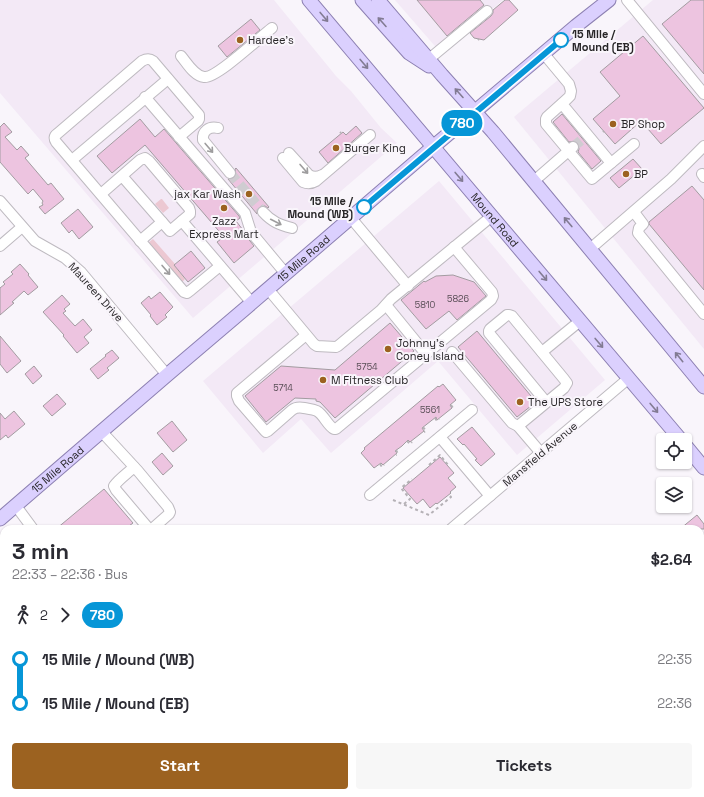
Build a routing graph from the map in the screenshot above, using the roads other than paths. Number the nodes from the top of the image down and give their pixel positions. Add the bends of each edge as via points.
1 (309, 0) edge
2 (362, 0) edge
3 (609, 0) edge
4 (627, 0) edge
5 (382, 2) edge
6 (487, 11) dead end
7 (272, 28) dead end
8 (184, 54) dead end
9 (544, 54) junction
10 (429, 59) junction
11 (442, 75) junction
12 (168, 79) junction
13 (704, 94) edge
14 (146, 97) junction
15 (562, 104) junction
16 (476, 112) junction
17 (218, 128) dead end
18 (370, 135) dead end
19 (180, 137) junction
20 (634, 144) dead end
21 (704, 146) edge
22 (433, 147) junction
23 (571, 150) junction
24 (286, 155) dead end
25 (72, 160) junction
26 (611, 163) junction
27 (230, 173) tunnel mouth
28 (122, 176) junction
29 (534, 181) junction
30 (101, 194) junction
31 (0, 201) edge
32 (263, 212) tunnel mouth
33 (634, 212) junction
34 (492, 216) junction
35 (351, 218) junction
36 (182, 221) junction
37 (162, 222) junction
38 (22, 227) junction
39 (292, 228) dead end
40 (140, 241) junction
41 (0, 246) edge
42 (454, 247) junction
43 (590, 249) junction
44 (220, 266) junction
45 (286, 274) junction
46 (408, 286) junction
47 (268, 289) junction
48 (252, 303) junction
49 (386, 305) junction
50 (704, 314) edge
51 (580, 321) junction
52 (306, 335) junction
53 (452, 352) dead end
54 (542, 352) junction
55 (426, 354) junction
56 (167, 375) junction
57 (629, 378) junction
58 (702, 380) edge
59 (546, 402) junction
60 (472, 410) dead end
61 (518, 426) junction
62 (102, 432) junction
63 (675, 433) edge
64 (440, 437) junction
65 (541, 453) junction
66 (692, 453) edge
67 (134, 467) junction
68 (704, 468) edge
69 (370, 495) dead end
70 (490, 496) junction
71 (16, 506) junction
72 (0, 519) edge
73 (31, 525) edge
74 (147, 525) edge
75 (155, 525) edge
76 (457, 525) edge

1 -> 22 main road, Mound Road
11 -> 2 main road via 409,53
3 - 9 main road, 15 Mile Road
4 - 13 street
5 - 10 main road
6 - 10 street
7 - 8 street via 209,77 196,74
9 - 15 street via 571,87 570,96
9 - 16 main road, 15 Mile Road
10 - 11 main road
16 -> 11 main road
12 - 14 street
12 - 19 street via 199,115 198,121
12 - 25 street via 150,59 142,61 55,136 56,142
14 - 19 street
14 - 25 street
15 - 23 street via 545,122
15 - 26 street
16 - 22 main road, 15 Mile Road
16 - 29 main road
17 -> 27 street via 206,130 203,140
24 -> 18 street via 303,182 314,182
19 - 45 street via 245,213 250,232
20 - 26 street
21 - 33 street via 672,179
22 -> 34 main road, Mound Road
22 - 35 main road, 15 Mile Road
23 - 26 street via 592,179
23 - 29 street
25 - 30 street
28 - 30 street
28 - 36 street via 142,159 147,159 190,209 190,214
28 - 37 street
43 -> 29 main road
30 - 40 street
31 - 38 street, Maureen Drive
32 -> 39 street via 276,224
33 - 43 street
33 - 50 street via 643,224 638,233
34 - 42 street
34 -> 51 main road, Mound Road
35 - 45 main road, 15 Mile Road
35 - 46 street
36 - 37 street via 170,231
36 - 44 street
37 - 40 street
38 - 41 street
38 - 56 street, Maureen Drive via 35,241 77,268
40 -> 44 street via 186,293
42 - 46 street
42 - 55 street via 492,292 493,298
58 -> 43 main road
44 - 48 street
45 - 47 main road, 15 Mile Road
46 - 49 street
47 - 48 main road, 15 Mile Road
47 - 52 street
48 - 56 main road, 15 Mile Road
49 - 52 street via 336,347 317,346
49 - 55 street
51 - 54 street
51 -> 57 main road, Mound Road
52 - 55 street via 237,393 239,401 264,431 268,431 299,407 318,412 331,428 336,429
53 - 61 street via 512,423
54 - 59 street via 567,384
54 - 59 street via 509,314 489,331
56 - 62 main road, 15 Mile Road
57 -> 63 main road, Mound Road
57 - 65 street, Mansfield Avenue
59 - 61 street
60 - 64 street
61 - 65 street
62 - 67 street
62 - 71 main road, 15 Mile Road
64 - 69 street
64 - 70 street
65 - 70 street, Mansfield Avenue
66 - 68 main road
67 - 74 street via 114,486
67 - 75 street via 170,509 169,514
70 - 76 street, Mansfield Avenue
71 - 72 main road, 15 Mile Road
71 - 73 street

